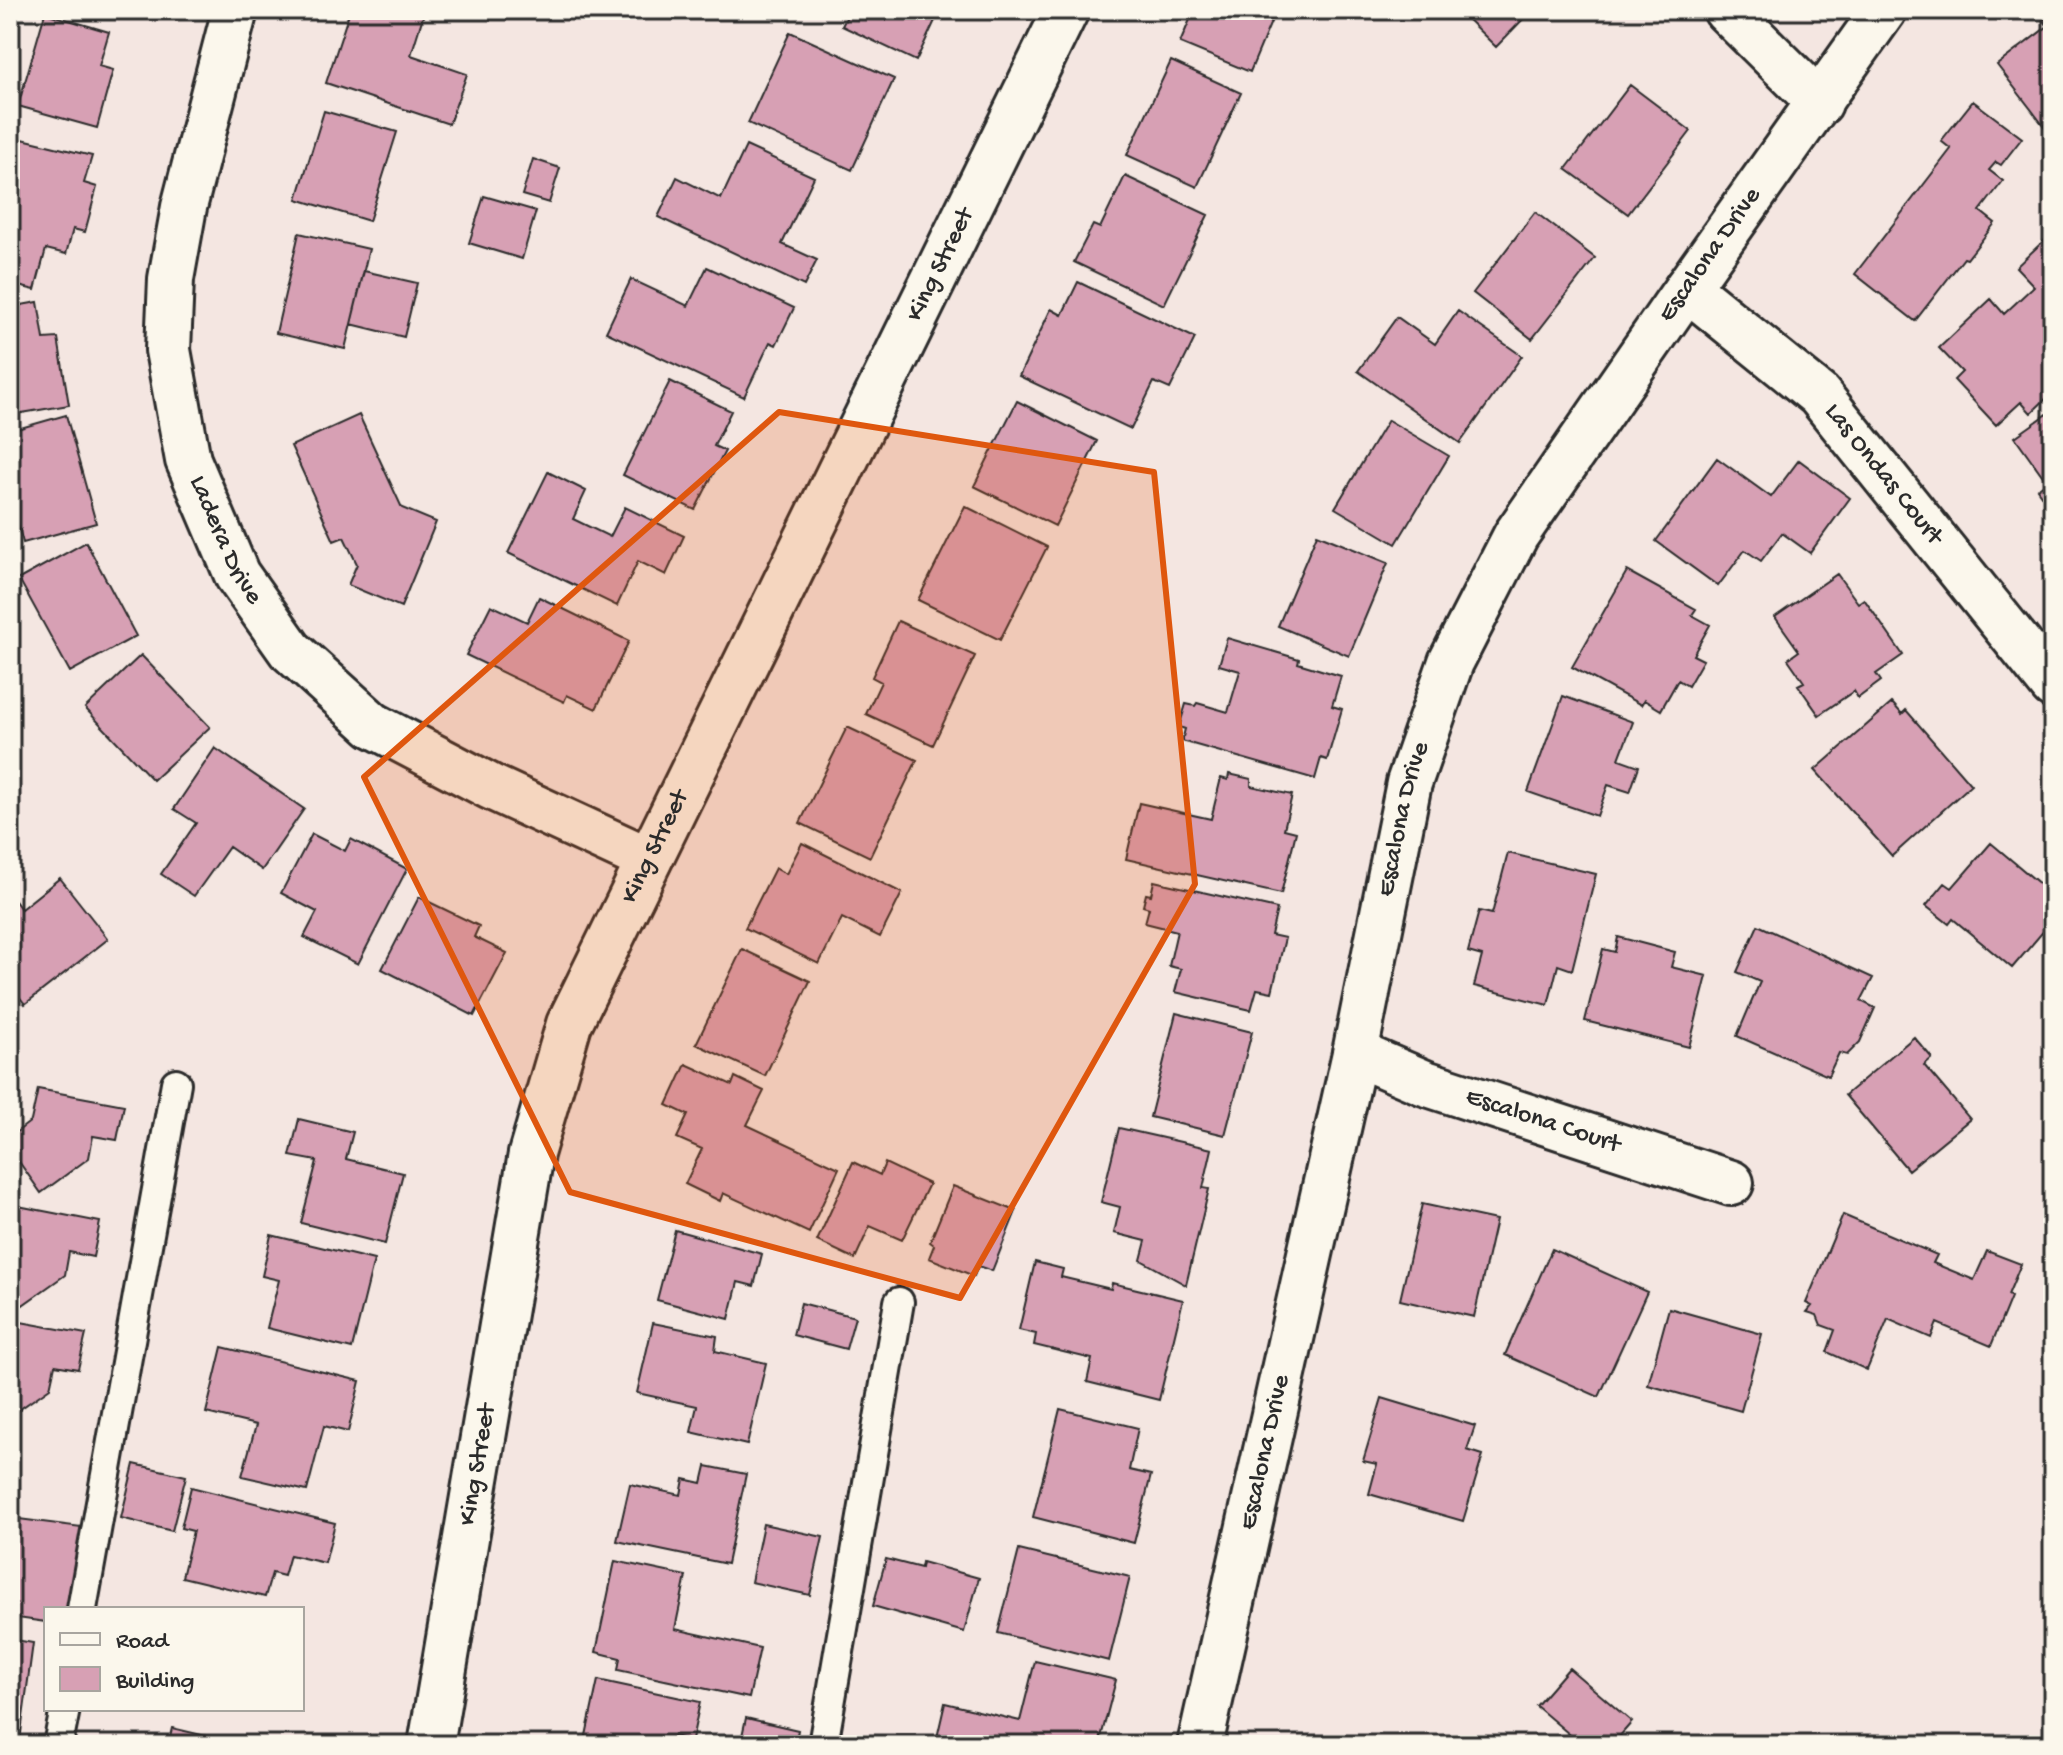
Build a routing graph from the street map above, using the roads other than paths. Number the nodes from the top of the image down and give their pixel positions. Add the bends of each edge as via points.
1 (235, 10) edge
2 (1066, 10) edge
3 (1726, 10) edge
4 (1884, 10) edge
5 (1820, 103) junction
6 (1687, 288) junction
7 (2053, 686) edge
8 (649, 860) junction
9 (1355, 1053) junction
10 (176, 1083) dead end
11 (1731, 1183) dead end
12 (899, 1302) dead end
13 (82, 1607) edge
14 (65, 1711) edge
15 (58, 1745) edge
16 (431, 1745) edge
17 (823, 1745) edge
18 (1200, 1745) edge

1 - 8 street, Ladera Drive via 184,207 171,279 168,350 188,460 237,575 290,650 373,725
2 - 8 street, King Street
3 - 5 street
4 - 5 street, Escalona Drive
5 - 6 street, Escalona Drive
6 - 7 street, Las Ondas Court via 1819,395
6 - 9 street, Escalona Drive via 1516,535 1451,662 1409,783
8 - 16 street, King Street via 569,1024 531,1154
9 - 11 street, Escalona Court via 1425,1083
9 - 18 street, Escalona Drive
10 - 13 lane
12 - 17 lane
14 - 15 lane

